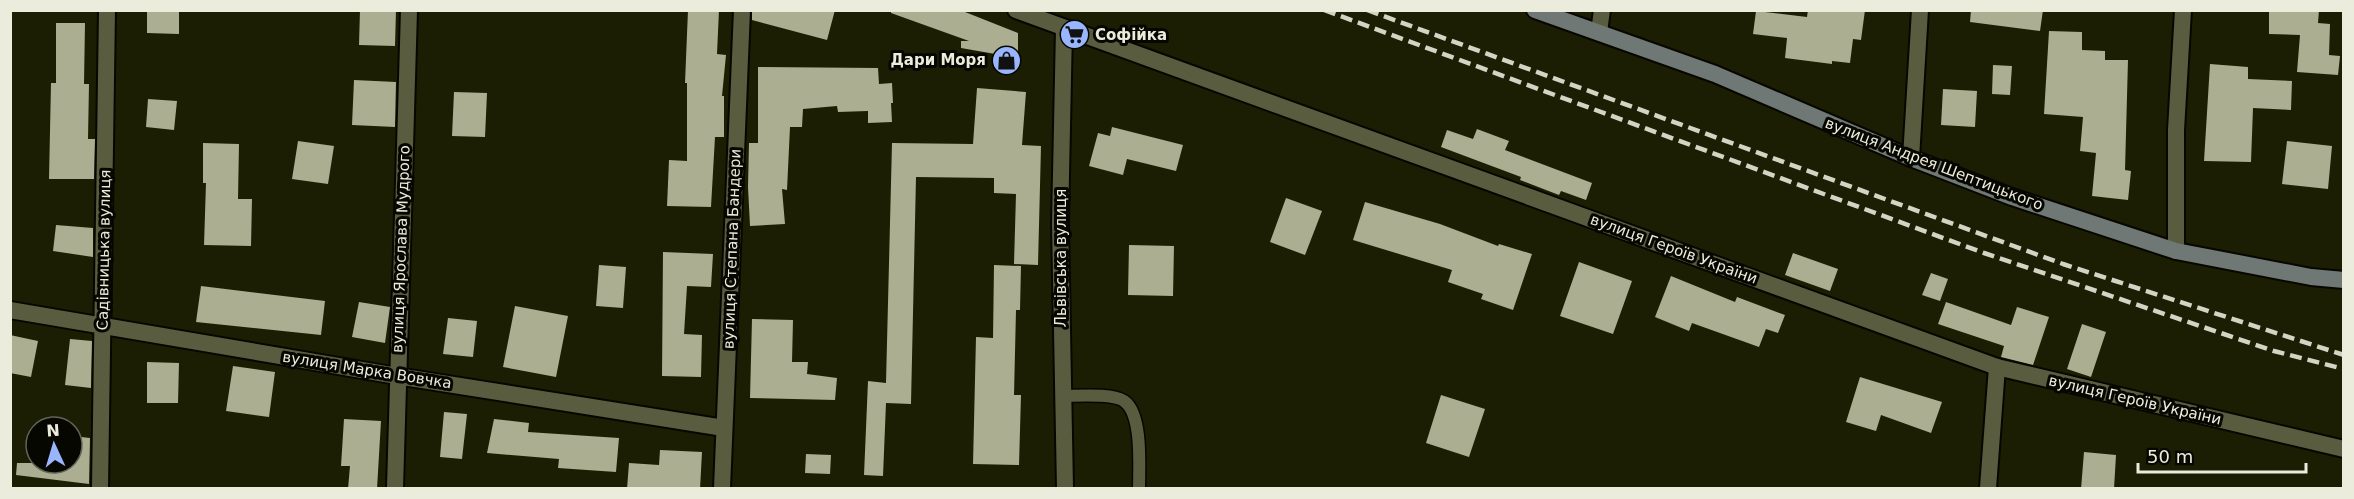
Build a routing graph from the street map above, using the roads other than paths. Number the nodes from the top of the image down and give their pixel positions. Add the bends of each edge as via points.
1 (107, 10) edge
2 (409, 10) edge
3 (742, 10) edge
4 (1016, 10) edge
5 (1535, 10) edge
6 (1602, 10) edge
7 (1920, 10) edge
8 (2183, 10) edge
9 (1064, 28) junction
10 (1599, 32) junction
11 (1911, 158) junction
12 (2176, 251) junction
13 (2343, 280) edge
14 (10, 310) edge
15 (104, 327) junction
16 (1997, 367) junction
17 (397, 376) junction
18 (1063, 396) junction
19 (724, 428) junction
20 (2343, 449) edge
21 (100, 489) edge
22 (395, 489) edge
23 (722, 489) edge
24 (1065, 489) edge
25 (1139, 489) edge
26 (1988, 489) edge

1 - 15 street, Садівницька вулиця
2 - 17 street, вулиця Ярослава Мудрого
3 - 19 street, вулиця Степана Бандери
4 - 9 street, вулиця Героїв України
5 - 10 main road, вулиця Андрея Шептицького
6 - 10 street
7 - 11 street
8 - 12 street via 2176,130
9 - 16 street, вулиця Героїв України
9 - 18 street, Львівська вулиця via 1060,224
10 - 11 main road, вулиця Андрея Шептицького via 1715,74
11 - 12 main road, вулиця Андрея Шептицького via 2012,197
12 - 13 main road, вулиця Андрея Шептицького
14 - 15 street, вулиця Марка Вовчка
15 - 17 street, вулиця Марка Вовчка
15 - 21 street, Садівницька вулиця
16 - 20 street, вулиця Героїв України
16 - 26 street
17 - 19 street, вулиця Марка Вовчка
17 - 22 street, вулиця Ярослава Мудрого
18 - 24 street, Львівська вулиця
18 - 25 lane via 1124,401 1133,413 1140,448
19 - 23 street, вулиця Степана Бандери

